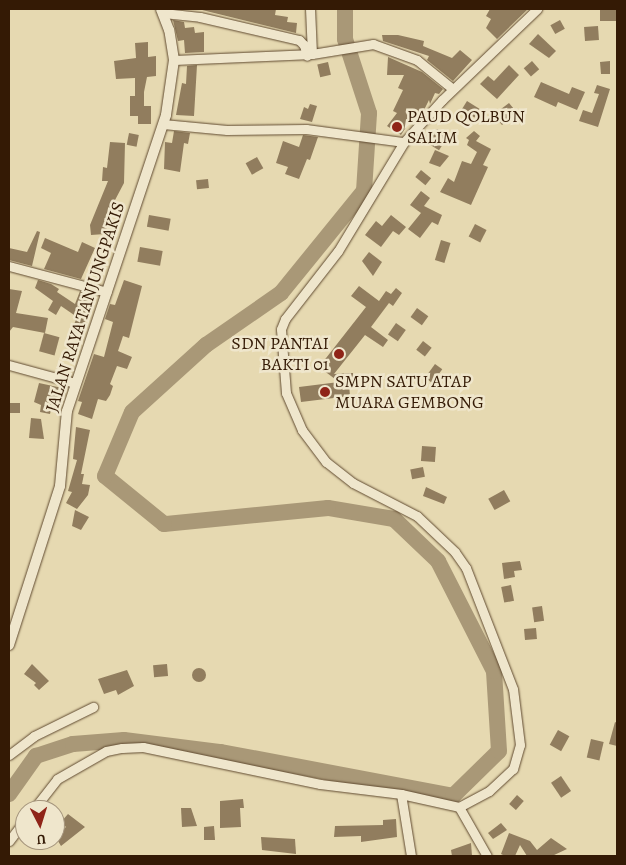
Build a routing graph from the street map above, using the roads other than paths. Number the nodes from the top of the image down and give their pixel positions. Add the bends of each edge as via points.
1 (310, 9) edge
2 (537, 9) edge
3 (162, 11) edge
4 (309, 55) junction
5 (174, 60) junction
6 (454, 88) junction
7 (163, 124) junction
8 (404, 142) junction
9 (9, 266) edge
10 (107, 292) junction
11 (9, 365) edge
12 (76, 383) junction
13 (9, 645) edge
14 (92, 707) dead end
15 (9, 755) edge
16 (402, 794) junction
17 (41, 800) edge
18 (459, 807) junction
19 (412, 856) edge
20 (487, 856) edge

1 - 4 street
2 - 6 street
3 - 4 street via 299,40
3 - 5 street, JALAN RAYA TANJUNGPAKIS via 170,30
4 - 5 street
4 - 6 street via 373,44 417,60
5 - 7 street, JALAN RAYA TANJUNGPAKIS
6 - 8 street
7 - 8 street via 227,130 306,129
7 - 10 street, JALAN RAYA TANJUNGPAKIS
8 - 18 street via 333,258 285,319 281,329 283,375 294,413 326,462 337,474 402,507 433,529 455,552 474,584 514,689 520,745 513,769 502,782
9 - 10 street
10 - 12 street, JALAN RAYA TANJUNGPAKIS
11 - 12 street
12 - 13 street, JALAN RAYA TANJUNGPAKIS via 64,424 60,486
14 - 15 street via 34,736
16 - 17 street via 320,784 143,747 106,751 78,765 57,779
16 - 18 street
16 - 19 street
18 - 20 street

